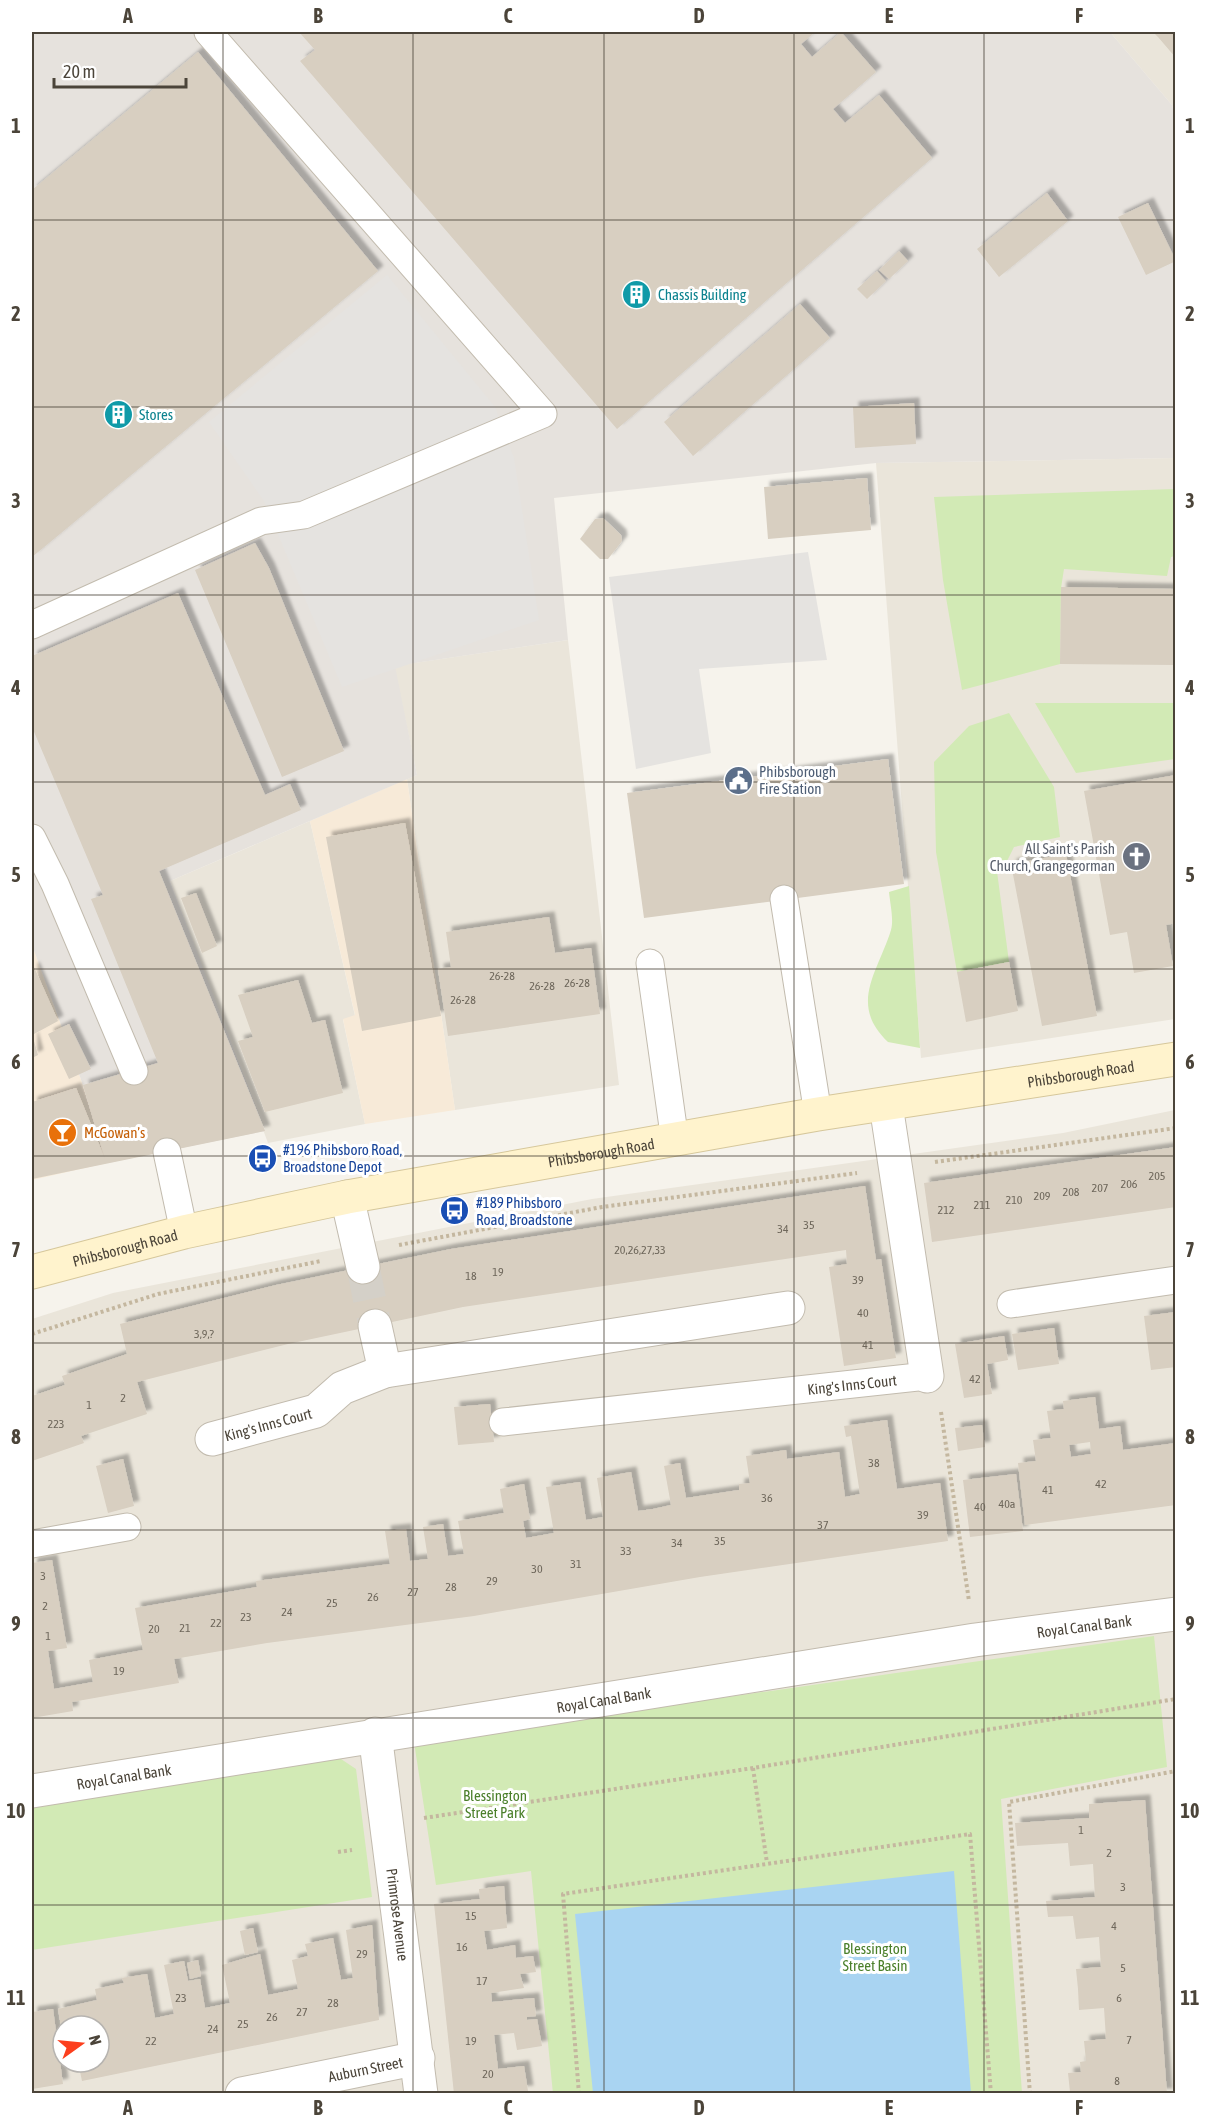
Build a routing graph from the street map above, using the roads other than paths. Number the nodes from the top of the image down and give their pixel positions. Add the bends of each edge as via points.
1 (208, 32) edge
2 (32, 625) edge
3 (32, 838) edge
4 (784, 899) dead end
5 (650, 963) dead end
6 (1176, 1059) edge
7 (134, 1071) dead end
8 (886, 1105) junction
9 (818, 1114) junction
10 (675, 1141) junction
11 (167, 1152) dead end
12 (347, 1197) junction
13 (184, 1232) junction
14 (361, 1260) tunnel mouth
15 (32, 1272) edge
16 (1176, 1280) edge
17 (1011, 1304) dead end
18 (788, 1308) dead end
19 (375, 1326) tunnel mouth
20 (385, 1371) junction
21 (927, 1376) joint
22 (503, 1422) dead end
23 (212, 1439) dead end
24 (127, 1527) dead end
25 (32, 1544) edge
26 (1176, 1614) edge
27 (375, 1734) junction
28 (32, 1791) edge
29 (418, 2058) junction
30 (242, 2094) edge
31 (421, 2094) edge

1 - 2 lane via 543,414 304,515 261,521
3 - 7 lane
4 - 9 lane
5 - 10 lane
6 - 8 main road, Phibsborough Road
8 - 9 main road, Phibsborough Road
8 - 21 street
9 - 10 main road, Phibsborough Road
10 - 12 main road, Phibsborough Road
11 - 13 lane
12 - 13 main road, Phibsborough Road
12 - 14 street
13 - 15 main road, Phibsborough Road
16 - 17 lane
18 - 20 street, King's Inns Court
19 - 20 street
20 - 23 street, King's Inns Court via 342,1388 316,1411
21 - 22 lane, King's Inns Court
24 - 25 lane
26 - 27 street, Royal Canal Bank via 975,1640
27 - 28 street, Royal Canal Bank
27 - 29 street, Primrose Avenue
29 - 30 street, Auburn Street
29 - 31 street, Primrose Avenue

